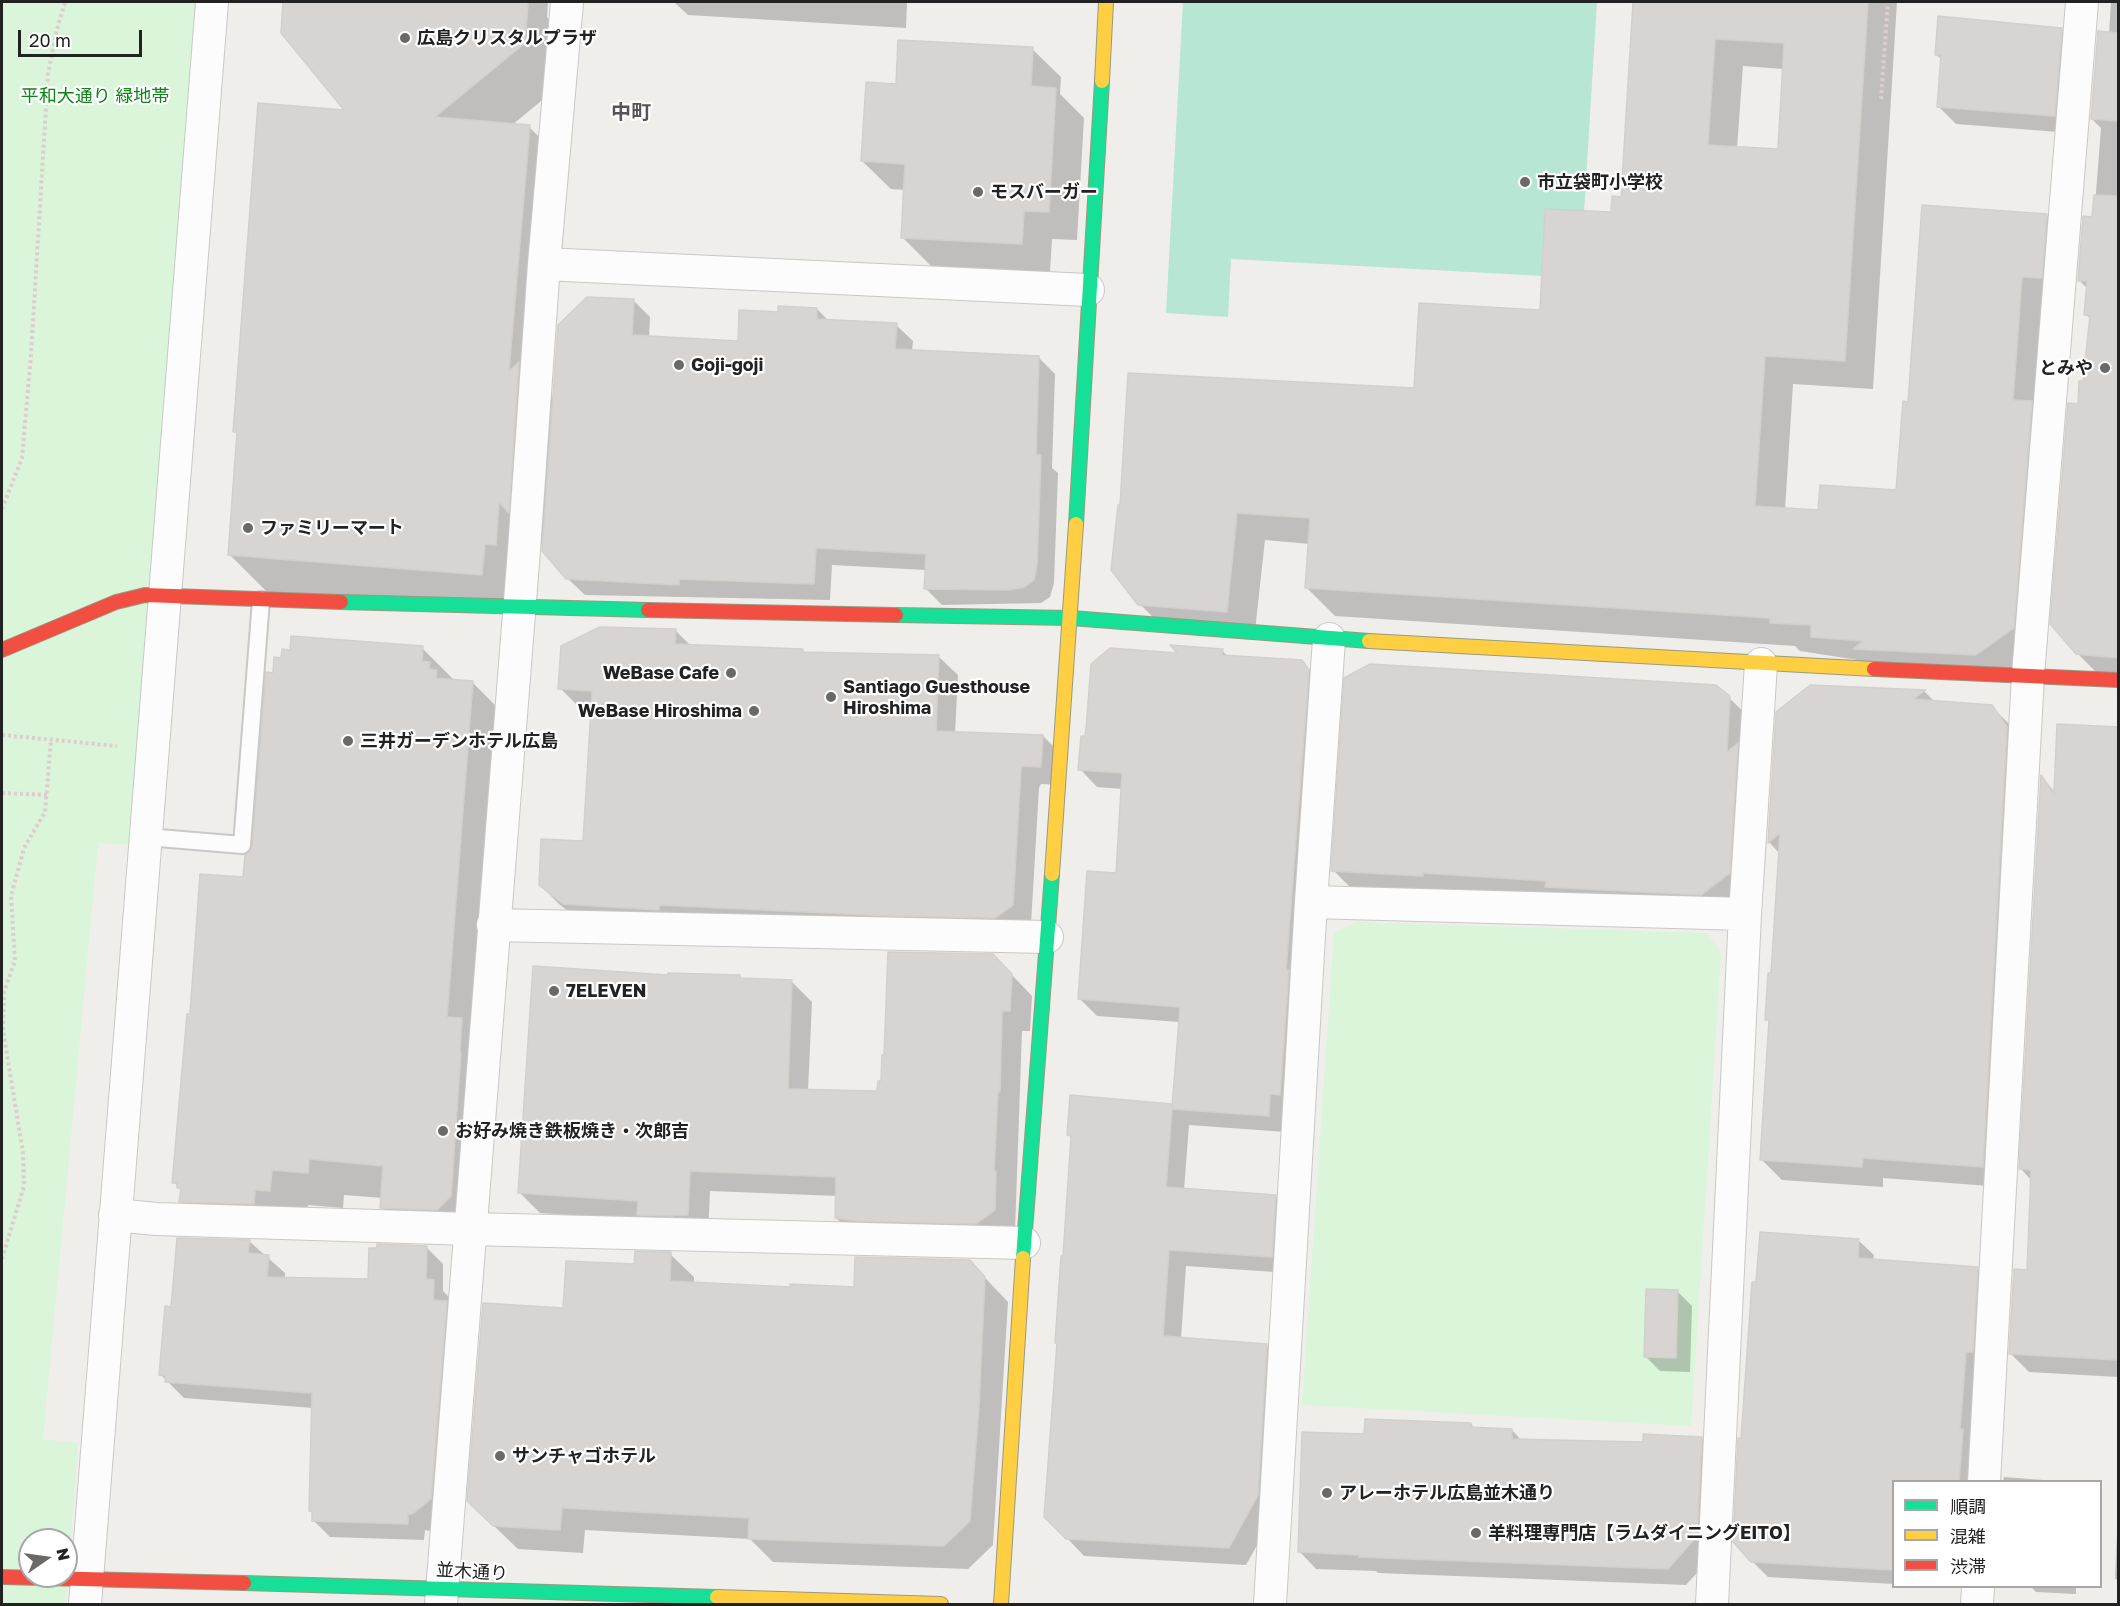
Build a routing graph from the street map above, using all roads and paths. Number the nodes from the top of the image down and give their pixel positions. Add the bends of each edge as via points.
1 (65, 2) edge
2 (212, 2) edge
3 (567, 2) edge
4 (1106, 2) edge
5 (1888, 2) edge
6 (2082, 2) edge
7 (1881, 99) dead end
8 (544, 264) junction
9 (1088, 291) junction
10 (2, 509) edge
11 (165, 595) junction
12 (261, 600) junction
13 (518, 607) junction
14 (1071, 618) junction
15 (1329, 639) junction
16 (2, 650) edge
17 (1761, 664) junction
18 (2028, 675) junction
19 (2118, 680) edge
20 (2, 735) edge
21 (51, 740) junction
22 (122, 747) dead end
23 (2, 793) edge
24 (46, 795) junction
25 (147, 837) junction
26 (1311, 902) junction
27 (1745, 914) junction
28 (493, 925) junction
29 (1047, 937) junction
30 (115, 1215) junction
31 (470, 1229) junction
32 (1024, 1243) junction
33 (2, 1259) edge
34 (1984, 1480) edge
35 (2, 1577) edge
36 (1978, 1588) edge
37 (86, 1592) edge
38 (442, 1596) edge
39 (734, 1602) edge
40 (941, 1605) edge
41 (1001, 1605) edge
42 (1270, 1605) edge
43 (1712, 1605) edge
44 (1977, 1605) edge

1 - 10 path via 48,74 22,458
2 - 11 street
3 - 8 street
4 - 9 street
5 - 7 path
6 - 18 street
8 - 9 street
8 - 13 street
9 - 14 street
11 - 12 street
11 - 16 street via 116,602
11 - 25 street
12 - 13 street
12 - 25 lane via 242,845
13 - 14 street
13 - 28 street
14 - 15 street
14 - 29 street
15 - 17 street
15 - 26 street
17 - 18 street
17 - 27 street
18 - 19 street
18 - 34 street
20 - 21 path
21 - 22 path
21 - 24 path
23 - 24 path
24 - 33 path via 45,812 24,848 11,896 15,961 4,992 3,1030 23,1153 24,1186
25 - 30 street
26 - 27 street
26 - 42 street
27 - 43 street
28 - 29 street
28 - 31 street
29 - 32 street
30 - 31 street
30 - 37 street
31 - 32 street
31 - 38 street
32 - 41 street
35 - 37 street, 並木通り
36 - 44 street
37 - 38 street, 並木通り via 163,1580
38 - 39 street, 並木通り via 508,1592
39 - 40 street, 並木通り

